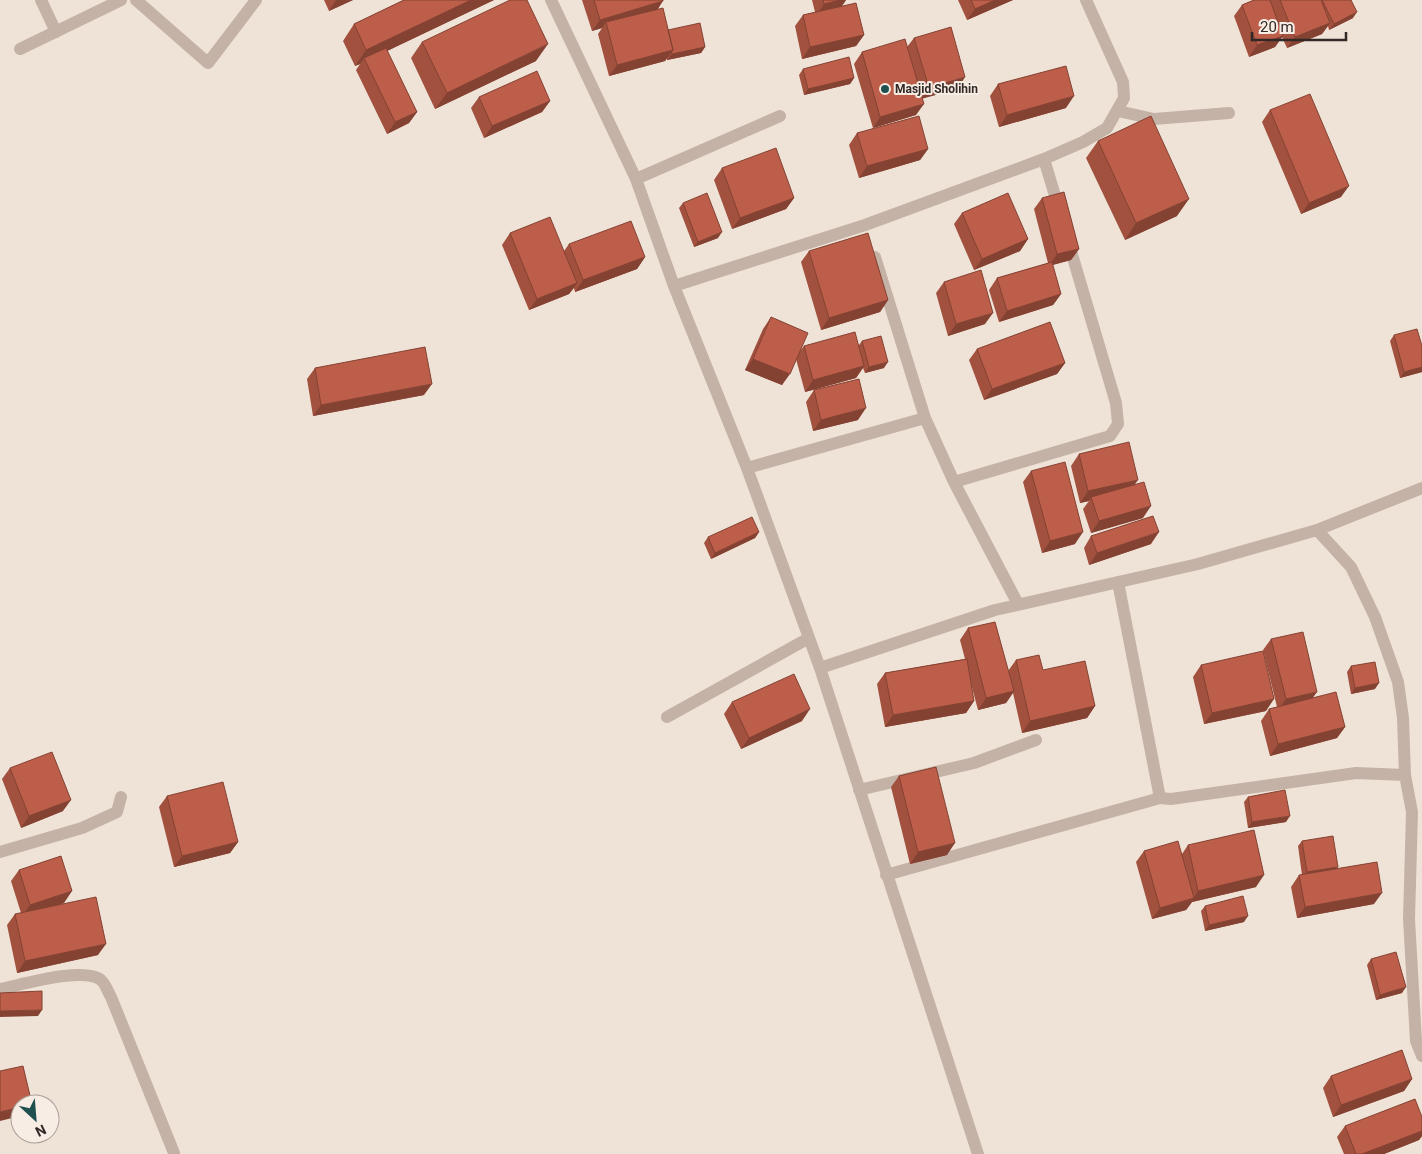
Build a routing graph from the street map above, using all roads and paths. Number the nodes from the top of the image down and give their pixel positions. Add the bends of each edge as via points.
1 (40, 0) edge
2 (121, 0) edge
3 (136, 0) edge
4 (256, 0) edge
5 (551, 0) edge
6 (1086, 0) edge
7 (56, 32) junction
8 (20, 49) dead end
9 (1118, 111) junction
10 (1229, 113) dead end
11 (780, 116) dead end
12 (1044, 159) junction
13 (636, 179) junction
14 (868, 235) junction
15 (674, 286) junction
16 (925, 418) junction
17 (747, 468) junction
18 (954, 482) junction
19 (1422, 488) edge
20 (1317, 530) junction
21 (1118, 582) junction
22 (1018, 604) junction
23 (809, 638) junction
24 (820, 668) junction
25 (667, 717) dead end
26 (1036, 740) dead end
27 (1405, 775) junction
28 (859, 790) junction
29 (121, 797) dead end
30 (1160, 798) junction
31 (0, 852) edge
32 (886, 875) junction
33 (0, 989) edge
34 (1422, 1056) edge
35 (174, 1153) dead end
36 (978, 1154) edge

1 - 7 street
2 - 7 street
3 - 4 street via 208,64
5 - 13 street
6 - 9 street via 1123,82 1124,98
7 - 8 street
9 - 10 street via 1154,120
9 - 12 street via 1107,128
11 - 13 street
12 - 14 street
12 - 18 street via 1116,403 1118,424 1110,436
13 - 15 street
14 - 15 street
14 - 16 street
15 - 17 street
16 - 17 street
16 - 18 street
17 - 23 street
18 - 22 street
19 - 20 street
20 - 21 street via 1198,564
20 - 27 street via 1351,567 1387,645 1398,682 1403,718
21 - 22 street
21 - 30 street
22 - 24 street
23 - 24 street
23 - 25 street
24 - 28 street
26 - 28 street via 974,763
27 - 30 street via 1356,773 1172,799
27 - 34 street via 1412,812 1409,919 1416,1040
28 - 32 street
29 - 31 street via 117,812 91,824
30 - 32 street
32 - 36 street
33 - 35 street via 77,974 101,980 111,997

